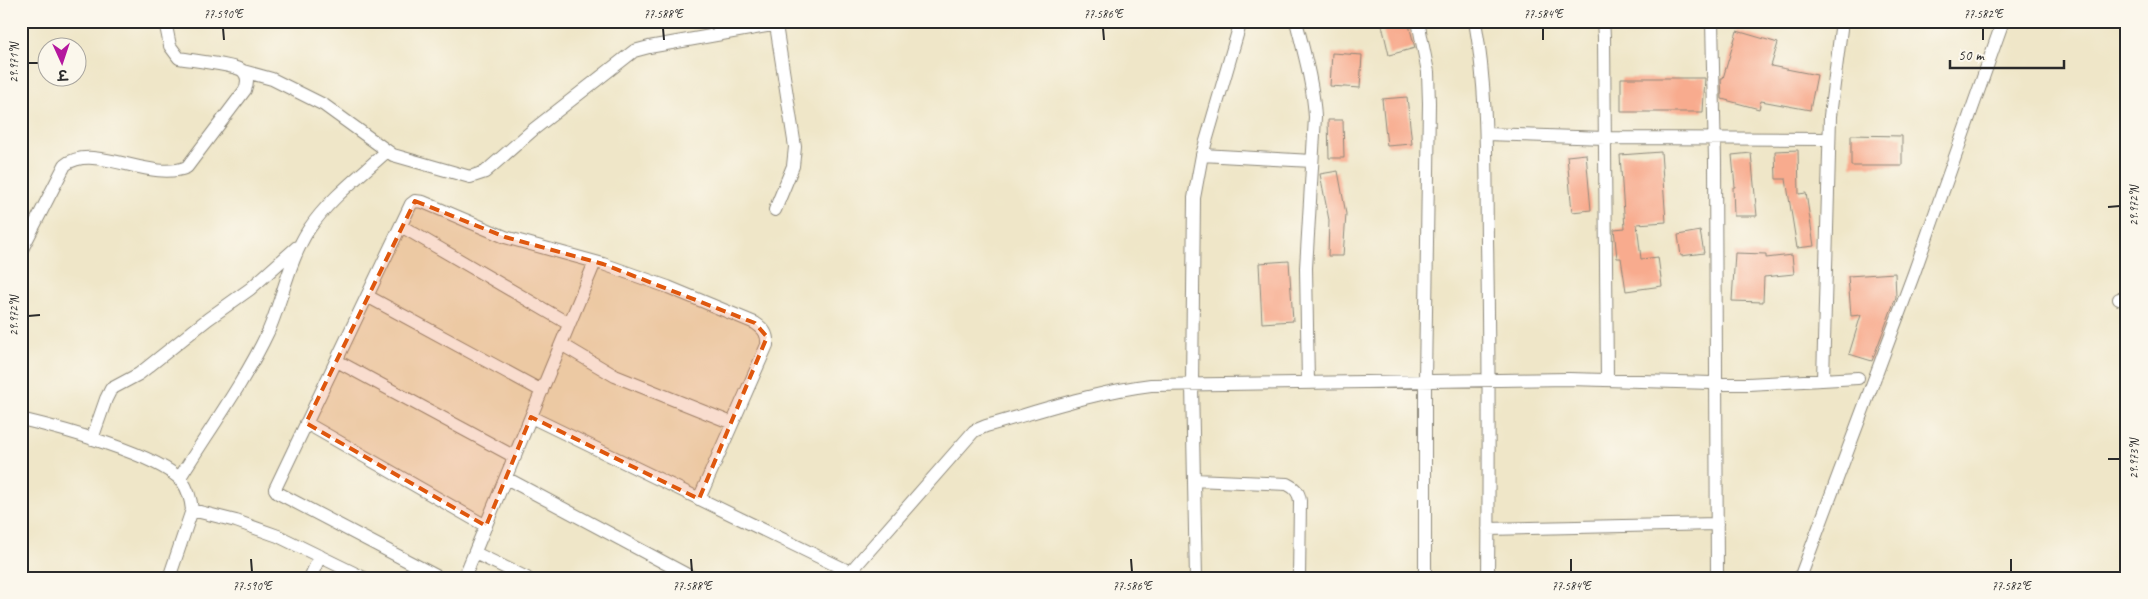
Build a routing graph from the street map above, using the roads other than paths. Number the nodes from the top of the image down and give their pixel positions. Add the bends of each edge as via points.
1 (165, 21) edge
2 (795, 21) edge
3 (1242, 21) edge
4 (1296, 21) edge
5 (1418, 21) edge
6 (1475, 21) edge
7 (1602, 21) edge
8 (1712, 21) edge
9 (1842, 21) edge
10 (2002, 21) edge
11 (776, 25) junction
12 (243, 72) junction
13 (1486, 134) junction
14 (1605, 138) junction
15 (1715, 139) junction
16 (1829, 139) junction
17 (387, 151) junction
18 (1202, 155) junction
19 (1312, 161) junction
20 (775, 210) dead end
21 (401, 226) junction
22 (299, 245) junction
23 (21, 250) edge
24 (595, 262) junction
25 (367, 296) junction
26 (569, 324) junction
27 (561, 344) junction
28 (337, 361) junction
29 (1858, 378) dead end
30 (1606, 379) junction
31 (1489, 380) junction
32 (1823, 380) junction
33 (1425, 381) junction
34 (1308, 383) junction
35 (1715, 383) junction
36 (1192, 385) junction
37 (542, 391) junction
38 (531, 417) junction
39 (21, 419) edge
40 (306, 423) junction
41 (732, 423) junction
42 (92, 439) junction
43 (515, 456) junction
44 (506, 478) junction
45 (179, 479) junction
46 (1194, 480) junction
47 (699, 499) junction
48 (192, 510) junction
49 (1717, 524) junction
50 (486, 526) junction
51 (1488, 529) junction
52 (475, 553) junction
53 (320, 556) junction
54 (848, 575) edge
55 (169, 578) edge
56 (310, 578) edge
57 (364, 578) edge
58 (440, 578) edge
59 (464, 578) edge
60 (527, 578) edge
61 (693, 578) edge
62 (1196, 578) edge
63 (1299, 578) edge
64 (1426, 578) edge
65 (1488, 578) edge
66 (1717, 578) edge
67 (1800, 578) edge

1 - 12 street via 168,39 179,58
2 - 11 street
3 - 18 street
4 - 19 street via 1314,92
5 - 33 street via 1429,95
6 - 13 street
7 - 14 street
8 - 15 street
9 - 16 street
10 - 67 street via 1914,273
11 - 17 street via 634,52 478,175 463,176 400,158
11 - 20 street via 795,147 793,166
12 - 17 street via 272,79 324,105
12 - 23 street via 248,83 245,90 187,167 171,172 86,157 71,160 65,165
13 - 14 street
13 - 31 street
14 - 15 street
14 - 30 street
15 - 16 street
15 - 35 street
16 - 32 street
17 - 22 street via 323,211
18 - 19 street
18 - 36 street via 1194,198
19 - 34 street via 1306,268
21 - 24 street via 411,204 420,201 505,236
21 - 25 street
21 - 26 street
22 - 42 street via 250,289 139,374 111,389
22 - 45 street via 277,310 256,355
24 - 26 street
24 - 41 street via 668,287 764,329 767,345
25 - 28 street
25 - 37 street
26 - 27 street
27 - 37 street
27 - 41 street via 615,376
28 - 40 street
28 - 43 street
29 - 32 street
30 - 31 street
30 - 35 street
31 - 33 street
31 - 51 street
32 - 35 street
33 - 34 street
33 - 64 street
34 - 36 street
35 - 49 street
36 - 46 street
36 - 54 street via 1130,388 979,428
37 - 38 street
38 - 43 street
38 - 47 street
39 - 42 street
40 - 50 street
40 - 58 street via 276,485 276,492
41 - 47 street
42 - 45 street via 143,458
43 - 44 street
44 - 50 street
44 - 61 street
45 - 48 street via 187,490
46 - 62 street
46 - 63 street via 1287,484 1294,487 1300,501
47 - 54 street
48 - 53 street via 257,527
48 - 55 street
49 - 51 street
49 - 66 street
50 - 52 street
51 - 65 street
52 - 59 street
52 - 60 street
53 - 56 street
53 - 57 street

